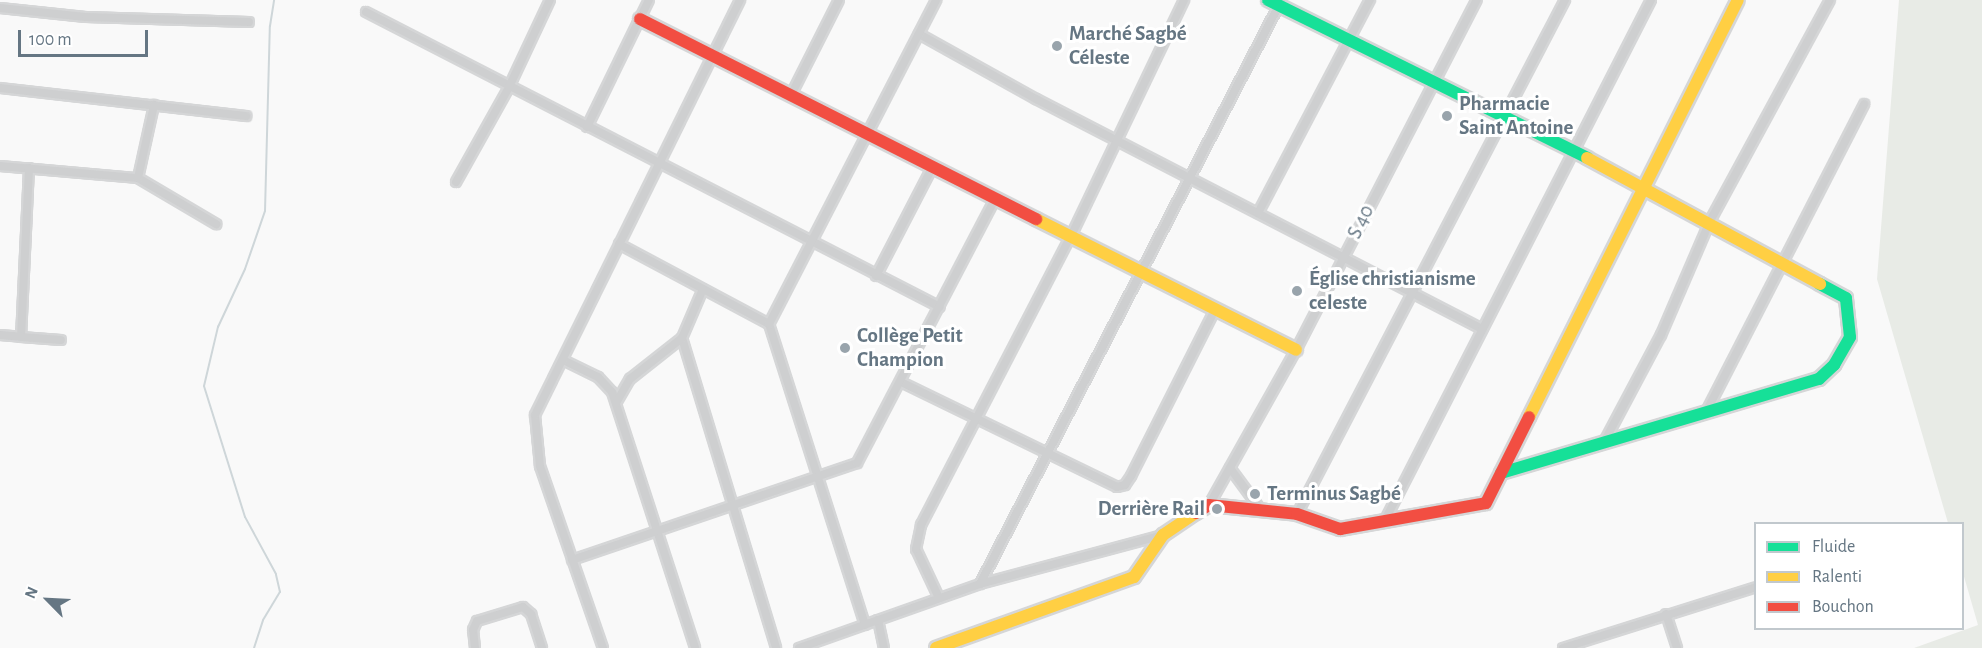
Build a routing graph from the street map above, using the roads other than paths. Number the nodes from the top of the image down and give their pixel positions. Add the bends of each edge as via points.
1 (550, 0) edge
2 (649, 0) edge
3 (740, 0) edge
4 (839, 0) edge
5 (936, 0) edge
6 (1184, 0) edge
7 (1370, 0) edge
8 (1477, 0) edge
9 (1565, 0) edge
10 (1651, 0) edge
11 (1738, 0) edge
12 (1830, 0) edge
13 (1276, 2) edge
14 (0, 8) edge
15 (366, 12) dead end
16 (640, 19) junction
17 (249, 22) dead end
18 (919, 34) junction
19 (1347, 41) junction
20 (712, 56) junction
21 (1432, 82) junction
22 (509, 87) junction
23 (0, 88) edge
24 (791, 95) junction
25 (1864, 104) dead end
26 (154, 105) junction
27 (246, 116) dead end
28 (1504, 118) junction
29 (587, 127) junction
30 (869, 135) junction
31 (1116, 139) junction
32 (1574, 155) junction
33 (658, 164) junction
34 (0, 166) edge
35 (933, 166) junction
36 (29, 168) junction
37 (1187, 176) junction
38 (138, 178) junction
39 (456, 182) dead end
40 (1643, 186) junction
41 (996, 197) junction
42 (1258, 213) junction
43 (1710, 221) junction
44 (216, 224) dead end
45 (1071, 236) junction
46 (619, 244) junction
47 (813, 244) junction
48 (1344, 257) junction
49 (1782, 260) junction
50 (1141, 272) junction
51 (876, 276) junction
52 (703, 289) junction
53 (1413, 294) junction
54 (940, 307) junction
55 (1215, 310) junction
56 (769, 324) junction
57 (1482, 328) junction
58 (0, 335) edge
59 (21, 337) junction
60 (682, 338) junction
61 (61, 340) dead end
62 (1296, 350) junction
63 (562, 360) junction
64 (901, 382) junction
65 (616, 404) junction
66 (1707, 410) junction
67 (977, 417) junction
68 (1604, 442) junction
69 (1048, 453) junction
70 (1230, 468) junction
71 (1501, 473) junction
72 (817, 477) junction
73 (1209, 505) junction
74 (731, 506) junction
75 (1260, 508) junction
76 (1297, 514) junction
77 (1384, 522) junction
78 (654, 531) junction
79 (1163, 535) junction
80 (572, 560) junction
81 (980, 584) junction
82 (1754, 587) edge
83 (939, 598) junction
84 (1666, 614) junction
85 (878, 620) junction
86 (865, 625) junction
87 (475, 648) edge
88 (542, 648) edge
89 (603, 648) edge
90 (695, 648) edge
91 (776, 648) edge
92 (799, 648) edge
93 (884, 648) edge
94 (936, 648) edge
95 (1563, 648) edge
96 (1677, 648) edge

1 - 22 street
2 - 16 street
3 - 20 street
4 - 24 street
5 - 18 street
6 - 31 street
7 - 19 street
8 - 21 street, S 40
9 - 28 street
10 - 32 street
11 - 40 street
12 - 43 street
13 - 19 street
13 - 37 street
14 - 17 street via 86,18
15 - 22 street
16 - 20 street
16 - 29 street
18 - 30 street
18 - 31 street
19 - 21 street
19 - 42 street
20 - 24 street
20 - 33 street
21 - 28 street
21 - 48 street, S 40
22 - 29 street
22 - 39 street
23 - 26 street
24 - 30 street
25 - 49 street
26 - 27 street
26 - 38 street
28 - 32 street
28 - 53 street
29 - 33 street
30 - 35 street
30 - 47 street
31 - 37 street
31 - 45 street
32 - 40 street
32 - 57 street
33 - 46 street
33 - 47 street
34 - 36 street
35 - 41 street
35 - 51 street
36 - 38 street
36 - 59 street
37 - 42 street
37 - 50 street
38 - 44 street
40 - 43 street
40 - 71 street
41 - 45 street
41 - 54 street
42 - 48 street
43 - 49 street
43 - 68 street via 1661,335
45 - 50 street
45 - 67 street
46 - 52 street
46 - 63 street
47 - 51 street
47 - 56 street
48 - 53 street
48 - 62 street, S 40
49 - 66 street
49 - 66 street via 1846,298 1850,337 1834,365 1820,379 1761,399
50 - 55 street
50 - 69 street
51 - 54 street
52 - 56 street
52 - 60 street
53 - 57 street
53 - 76 street
54 - 64 street
55 - 62 street
55 - 69 street via 1125,485 1105,483
56 - 72 street
57 - 77 street
58 - 59 street
59 - 61 street
60 - 65 street via 630,379
60 - 74 street
62 - 70 street, S 40
63 - 65 street via 597,376
63 - 80 street via 535,415 534,427 540,466
64 - 67 street
64 - 72 street via 863,457 857,463
65 - 78 street
66 - 68 street
67 - 69 street
67 - 83 street via 917,537 916,549
68 - 71 street
69 - 81 street
70 - 73 street, S 40
70 - 75 street
71 - 77 street via 1486,503
72 - 74 street
72 - 86 street
73 - 75 street
73 - 79 street
74 - 78 street
74 - 91 street
75 - 76 street
76 - 77 street via 1340,529
78 - 80 street
78 - 90 street
79 - 81 street
79 - 94 street via 1134,577
80 - 89 street
81 - 83 street
82 - 84 street
83 - 85 street
84 - 95 street
84 - 96 street
85 - 86 street
85 - 93 street
86 - 92 street
87 - 88 street via 473,630 477,621 523,607 531,614

